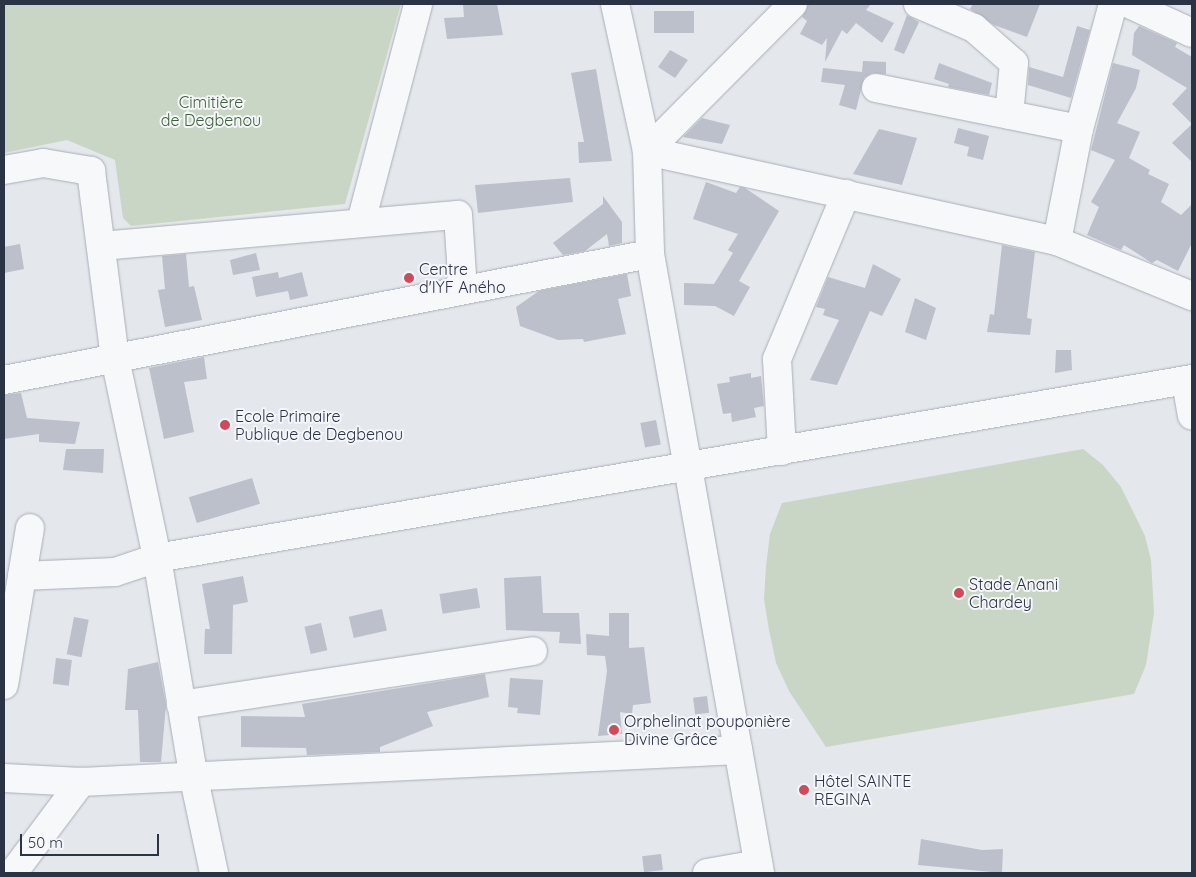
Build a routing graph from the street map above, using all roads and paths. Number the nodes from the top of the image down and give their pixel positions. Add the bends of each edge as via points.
1 (418, 4) edge
2 (615, 4) edge
3 (793, 4) edge
4 (918, 4) edge
5 (1113, 4) edge
6 (1128, 4) edge
7 (1192, 33) edge
8 (876, 88) dead end
9 (1009, 115) junction
10 (1079, 129) junction
11 (647, 151) junction
12 (4, 170) edge
13 (846, 194) junction
14 (361, 222) junction
15 (1056, 242) junction
16 (101, 246) junction
17 (650, 254) junction
18 (464, 290) junction
19 (1192, 296) edge
20 (115, 358) junction
21 (4, 380) edge
22 (1189, 380) edge
23 (1192, 414) edge
24 (782, 451) junction
25 (689, 467) junction
26 (30, 528) dead end
27 (157, 558) junction
28 (22, 576) junction
29 (533, 651) dead end
30 (4, 685) edge
31 (181, 705) junction
32 (738, 750) junction
33 (193, 774) junction
34 (4, 778) edge
35 (81, 782) junction
36 (759, 868) edge
37 (13, 873) edge
38 (214, 873) edge
39 (707, 873) edge

1 - 14 street
2 - 11 street
3 - 11 street
4 - 9 street via 974,28 1014,63
5 - 10 street
6 - 7 street
8 - 9 street
9 - 10 street
10 - 15 street
11 - 13 street
11 - 17 street
12 - 16 street via 44,163 91,171
13 - 15 street
13 - 24 street via 778,359
14 - 16 street
14 - 18 street via 458,215
15 - 19 street
16 - 20 street
17 - 18 street
17 - 25 street
18 - 20 street
20 - 21 street
20 - 27 street
22 - 23 street
22 - 24 street
24 - 25 street
25 - 27 street
25 - 32 street
26 - 28 street
27 - 28 street via 115,572
27 - 31 street
28 - 30 street
29 - 31 street
31 - 33 street
32 - 33 street
32 - 36 street
33 - 35 street
33 - 38 street
34 - 35 street
35 - 37 street
36 - 39 street

